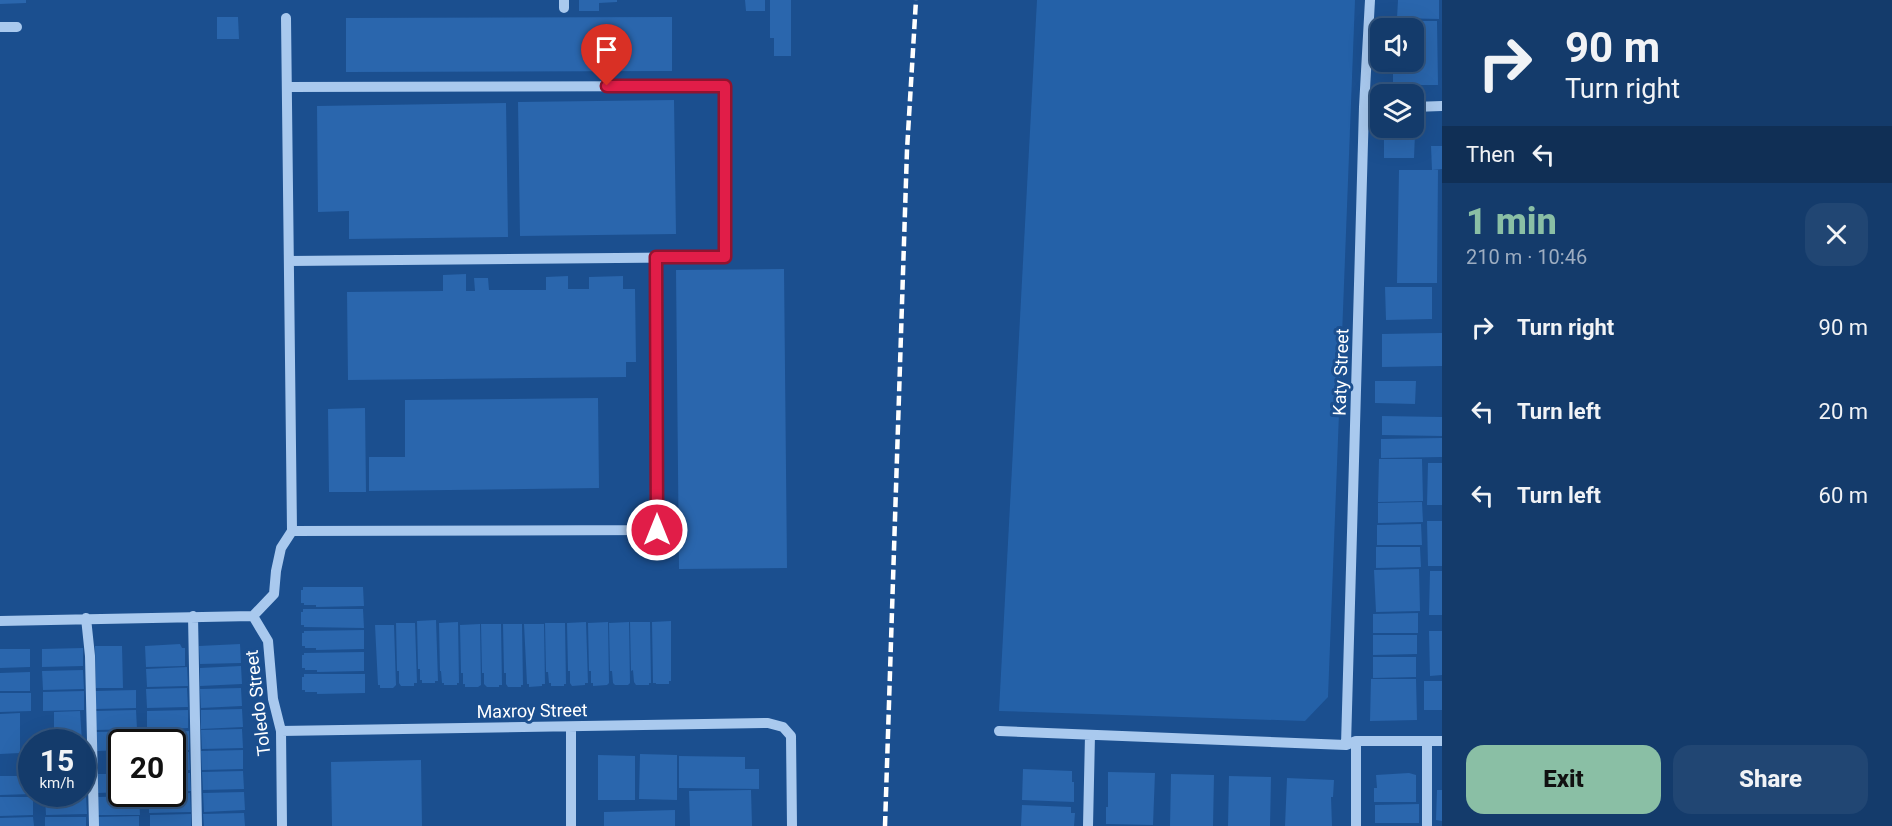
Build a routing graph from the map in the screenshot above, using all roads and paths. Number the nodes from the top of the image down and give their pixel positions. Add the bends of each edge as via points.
1 (1370, 0) edge
2 (286, 18) dead end
3 (0, 27) edge
4 (17, 27) dead end
5 (287, 87) junction
6 (1442, 106) edge
7 (1364, 107) junction
8 (1370, 107) edge
9 (1424, 107) edge
10 (656, 257) junction
11 (289, 261) junction
12 (292, 531) junction
13 (193, 616) junction
14 (253, 616) junction
15 (86, 618) junction
16 (0, 621) edge
17 (571, 727) junction
18 (281, 731) junction
19 (999, 731) dead end
20 (1090, 735) junction
21 (1427, 741) junction
22 (1442, 741) edge
23 (1351, 743) junction
24 (94, 825) edge
25 (196, 826) edge
26 (282, 826) edge
27 (571, 826) edge
28 (792, 826) edge
29 (1088, 826) edge
30 (1356, 826) edge
31 (1427, 826) edge

1 - 7 street, Katy Street
2 - 5 street
3 - 4 street
5 - 10 street via 725,86 725,257
5 - 11 street
6 - 9 street
7 - 8 street
7 - 23 street, Katy Street
10 - 11 street
10 - 12 street via 657,530
11 - 12 street
12 - 14 street via 281,548 274,594
13 - 14 street
13 - 15 street
13 - 25 street
14 - 18 street, Toledo Street via 268,641 273,699
15 - 16 street
15 - 24 street
17 - 18 street, Maxroy Street
17 - 27 street
17 - 28 street, Maxroy Street via 768,723 783,727 791,736
18 - 26 street, Toledo Street
19 - 20 street
20 - 23 street
20 - 29 street
21 - 22 street
21 - 23 street
21 - 31 street
23 - 30 street, Katy Street

